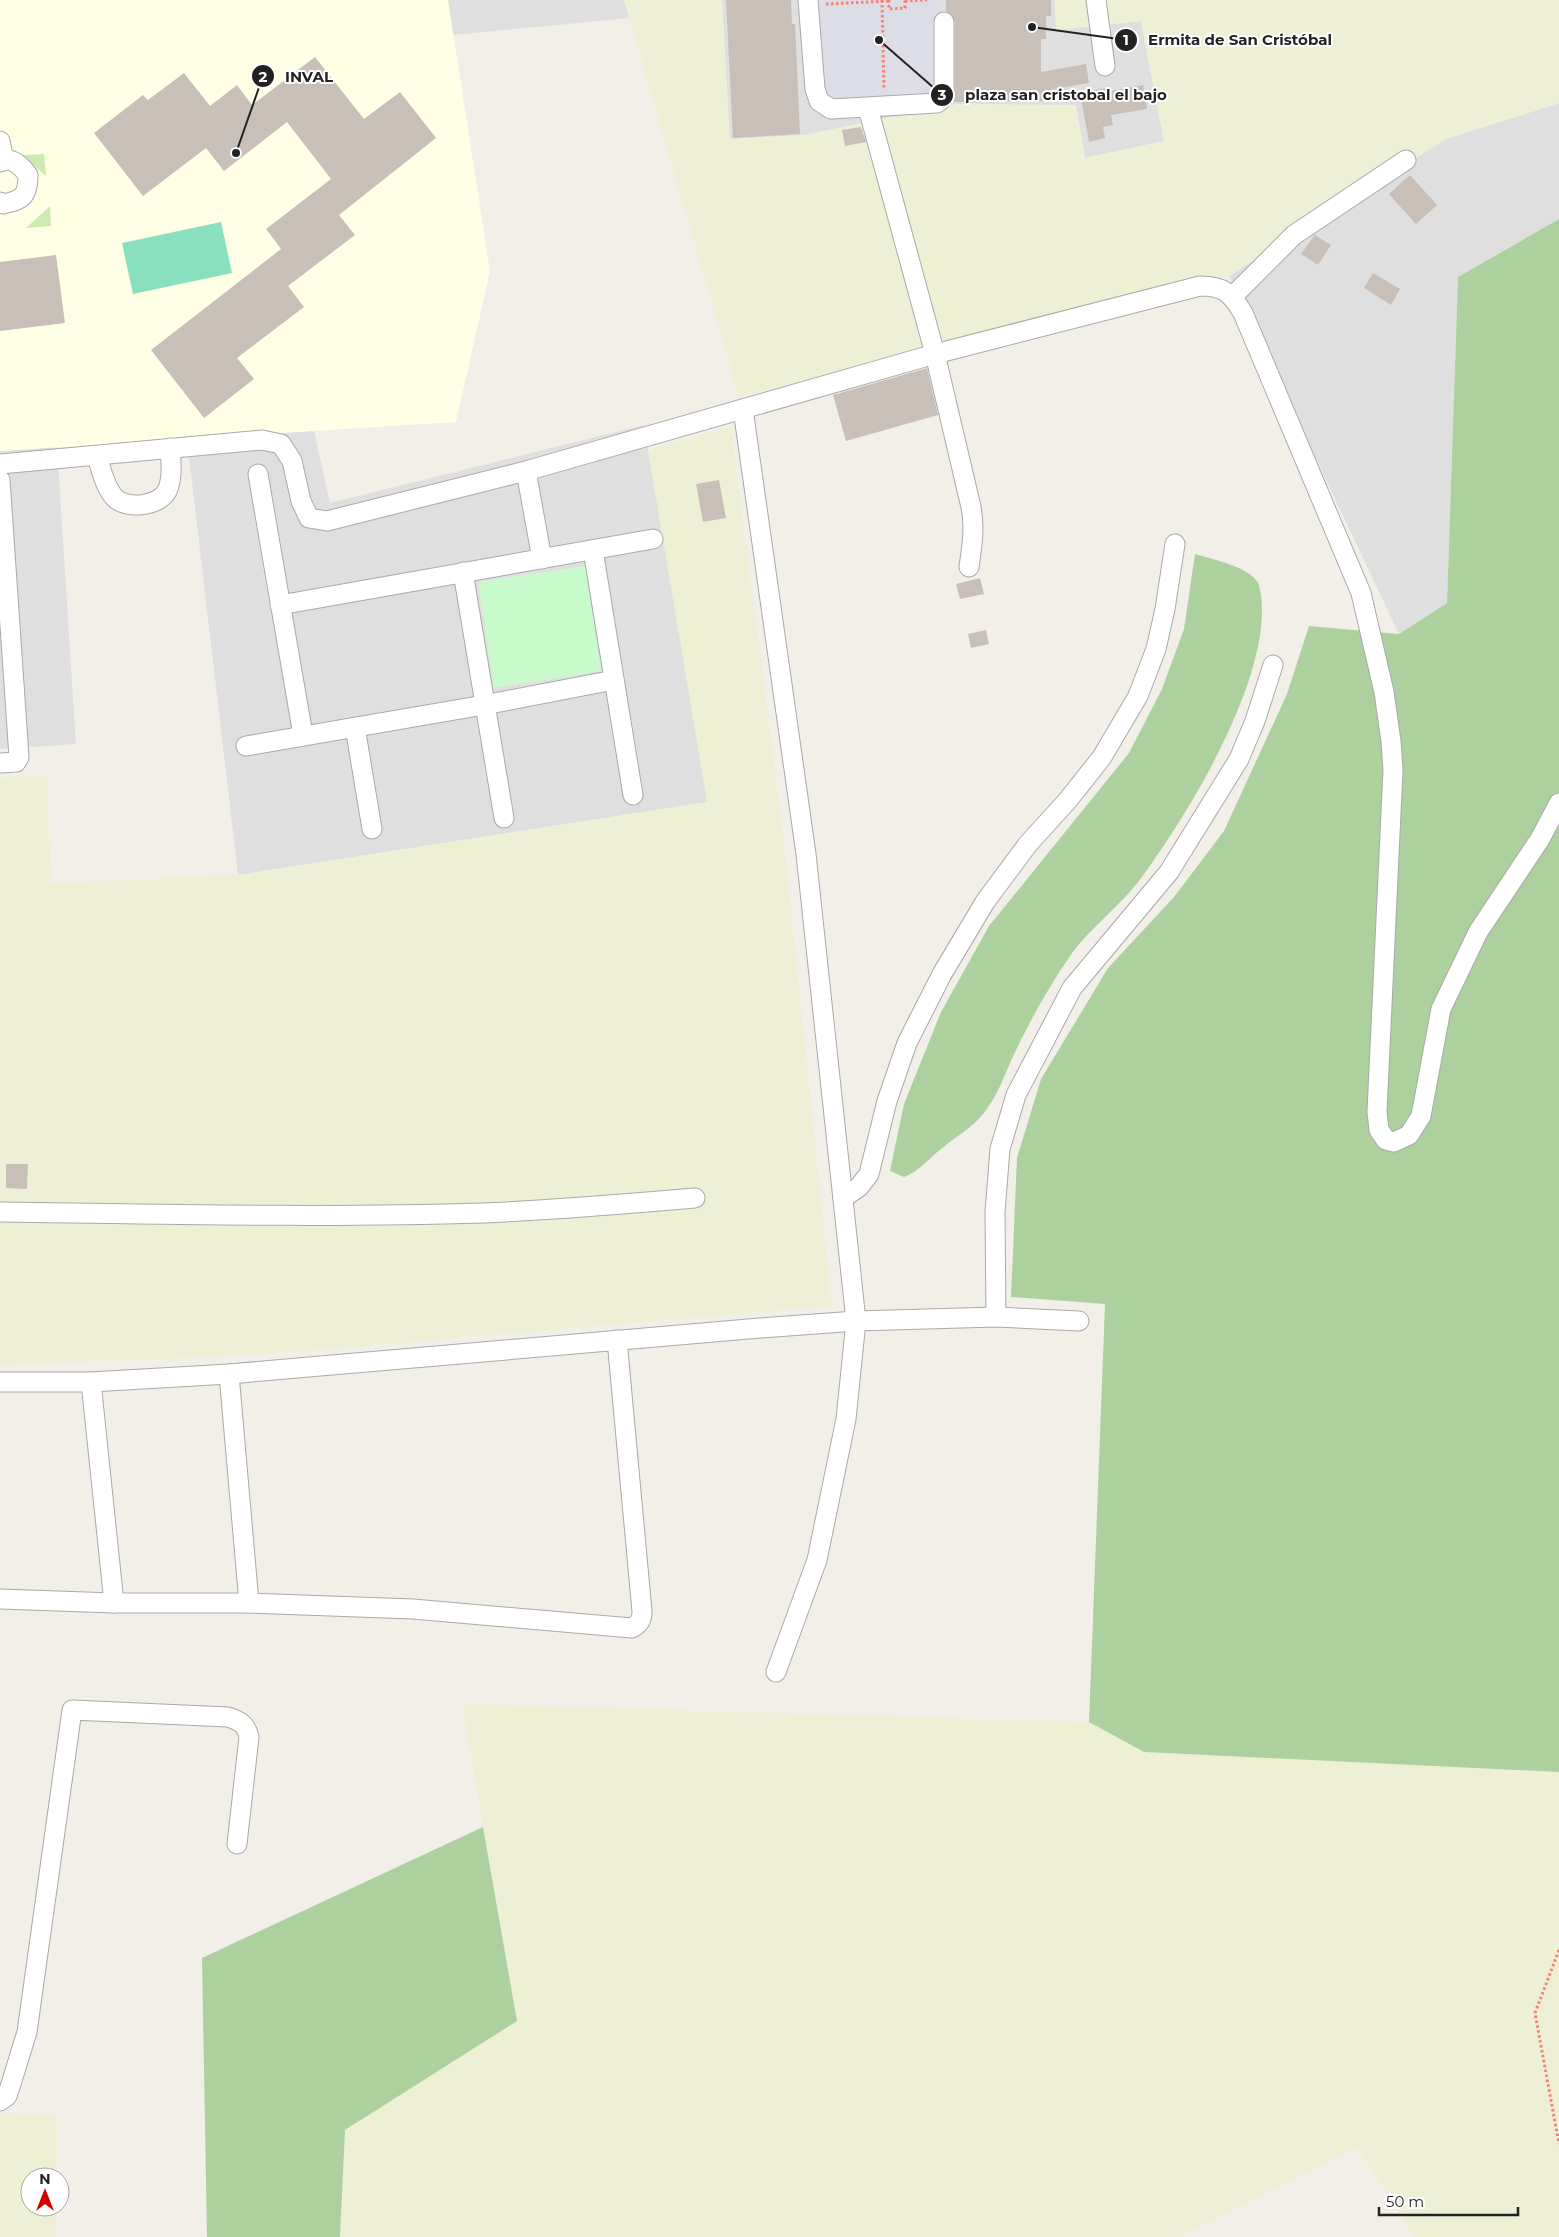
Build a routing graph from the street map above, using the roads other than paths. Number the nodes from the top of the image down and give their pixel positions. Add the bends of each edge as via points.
1 (1096, 0) edge
2 (808, 2) edge
3 (944, 22) dead end
4 (1105, 66) dead end
5 (876, 107) junction
6 (0, 141) edge
7 (1406, 160) dead end
8 (2, 161) edge
9 (0, 202) edge
10 (1233, 296) junction
11 (935, 354) junction
12 (743, 409) junction
13 (170, 448) junction
14 (97, 456) junction
15 (0, 464) edge
16 (526, 471) junction
17 (258, 474) dead end
18 (0, 480) edge
19 (652, 539) dead end
20 (1175, 544) dead end
21 (594, 550) junction
22 (542, 559) junction
23 (969, 567) dead end
24 (463, 572) junction
25 (280, 604) junction
26 (1273, 666) dead end
27 (614, 680) junction
28 (484, 705) junction
29 (355, 727) junction
30 (304, 735) junction
31 (246, 746) dead end
32 (0, 763) edge
33 (633, 795) dead end
34 (1559, 803) edge
35 (504, 818) dead end
36 (372, 829) dead end
37 (695, 1198) dead end
38 (843, 1198) junction
39 (0, 1212) edge
40 (996, 1318) junction
41 (856, 1321) junction
42 (1079, 1322) dead end
43 (618, 1340) junction
44 (229, 1374) junction
45 (0, 1382) edge
46 (92, 1382) junction
47 (0, 1599) edge
48 (114, 1603) junction
49 (249, 1603) junction
50 (776, 1672) dead end
51 (237, 1844) dead end
52 (0, 2101) edge

1 - 4 street
2 - 5 street via 815,89 819,101 831,109
3 - 5 street via 942,99 937,103
5 - 11 street
6 - 8 street
7 - 10 street via 1294,235
8 - 9 street via 19,163 28,175 28,190 18,201
10 - 11 street via 1212,286 1200,286
10 - 34 street via 1243,313 1360,593 1384,692 1393,770 1377,1112 1378,1130 1386,1140 1394,1142 1409,1135 1421,1116 1441,1009 1478,932 1540,839
11 - 12 street
11 - 23 street via 974,523
12 - 16 street
12 - 38 street via 806,854
13 - 14 street
13 - 14 street via 170,482 166,493 137,506 122,504 114,497
13 - 16 street via 262,440 281,444 292,461 301,501 310,518 327,521
14 - 15 street
16 - 22 street
17 - 25 street
18 - 32 street via 19,757 16,762
19 - 21 street
20 - 38 street via 1156,649 1138,696 1102,757 1028,844 990,895 942,974 907,1044 887,1101 869,1174 860,1187
21 - 22 street
21 - 27 street
22 - 24 street
24 - 25 street
24 - 28 street
25 - 30 street
26 - 40 street via 1239,759 1169,872 1072,988 1016,1095 1000,1149 994,1221
27 - 28 street
27 - 33 street
28 - 29 street
28 - 35 street
29 - 30 street
29 - 36 street
30 - 31 street
37 - 39 street via 483,1213 316,1216
38 - 41 street
40 - 41 street
40 - 42 street
41 - 43 street
41 - 50 street via 846,1419 817,1560
43 - 44 street
43 - 49 street via 642,1610 639,1624 623,1628 422,1610
44 - 46 street
44 - 49 street
45 - 46 street
46 - 48 street
47 - 48 street
48 - 49 street
51 - 52 street via 249,1737 239,1720 72,1710 27,2032 7,2096

